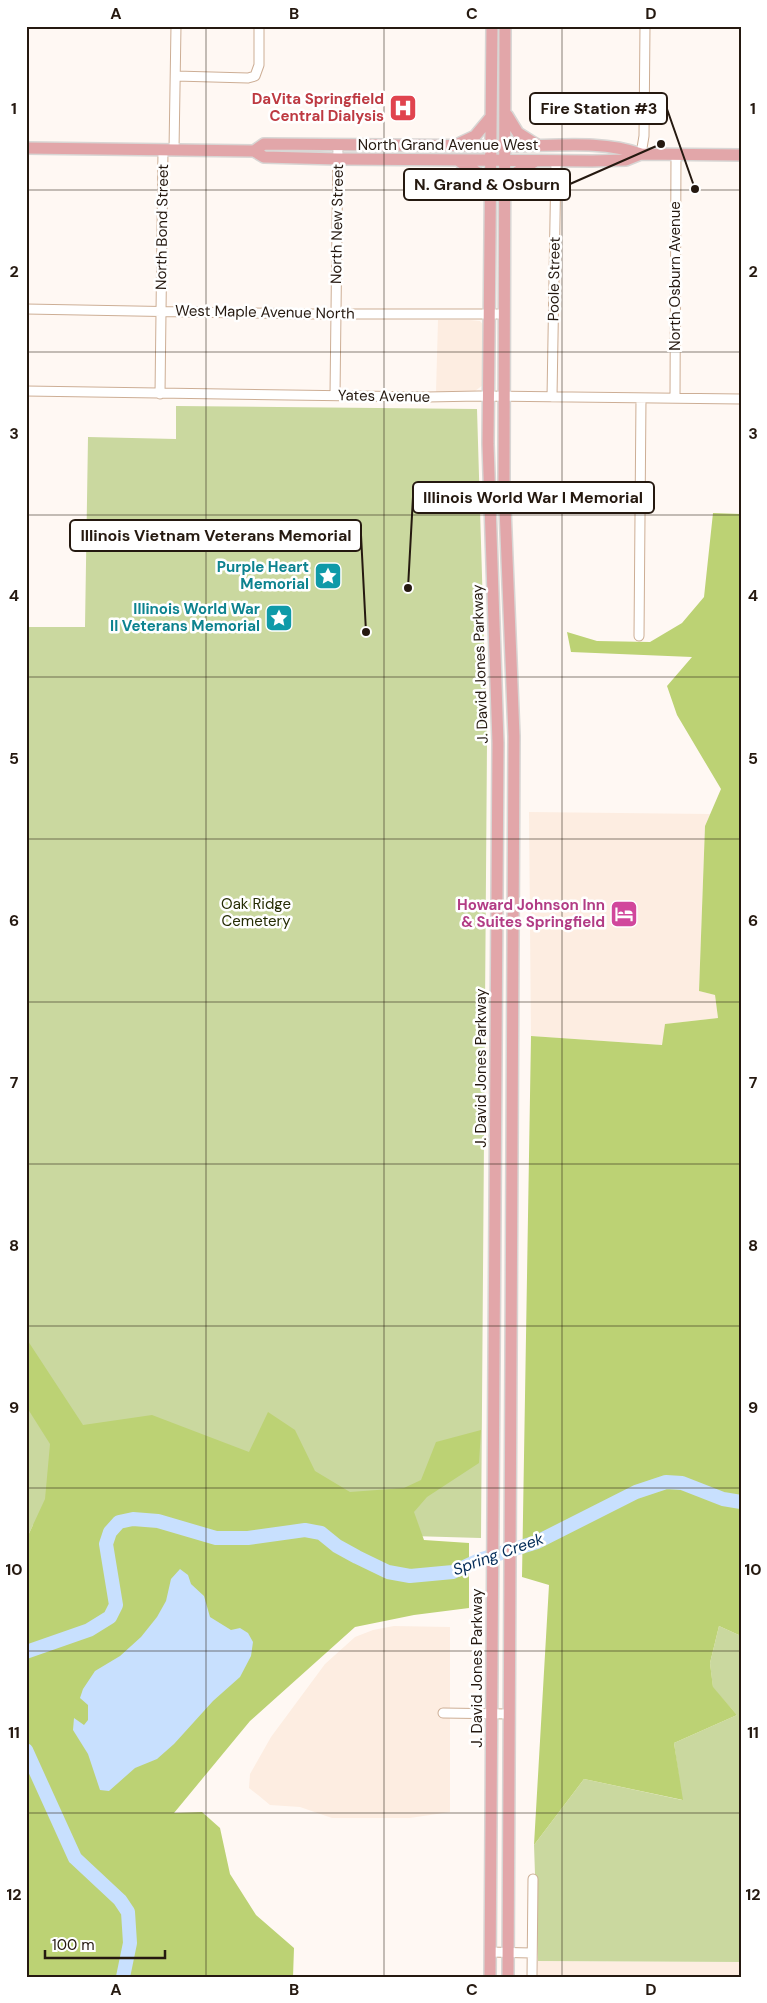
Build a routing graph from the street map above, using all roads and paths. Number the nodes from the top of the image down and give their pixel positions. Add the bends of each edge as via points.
1 (176, 26) edge
2 (259, 26) edge
3 (492, 26) edge
4 (505, 26) edge
5 (645, 26) edge
6 (176, 76) junction
7 (506, 111) junction
8 (490, 118) junction
9 (338, 144) junction
10 (447, 145) junction
11 (490, 146) junction
12 (505, 146) junction
13 (543, 146) junction
14 (26, 148) edge
15 (168, 150) junction
16 (254, 151) junction
17 (641, 154) junction
18 (676, 154) junction
19 (741, 154) edge
20 (338, 160) junction
21 (457, 160) junction
22 (490, 160) junction
23 (505, 161) junction
24 (537, 161) junction
25 (556, 161) junction
26 (490, 195) junction
27 (505, 195) junction
28 (26, 309) edge
29 (161, 311) junction
30 (336, 312) junction
31 (489, 314) junction
32 (504, 314) junction
33 (26, 391) edge
34 (160, 394) junction
35 (335, 395) junction
36 (489, 397) junction
37 (504, 397) junction
38 (552, 397) junction
39 (641, 398) junction
40 (674, 398) junction
41 (741, 399) edge
42 (639, 636) dead end
43 (443, 1712) dead end
44 (492, 1714) junction
45 (509, 1714) junction
46 (533, 1879) dead end
47 (490, 1952) junction
48 (508, 1952) junction
49 (532, 1953) junction
50 (490, 1977) edge
51 (508, 1977) edge
52 (532, 1977) edge

1 - 6 street, North Bond Street
2 - 6 street via 259,65 255,76
3 - 8 main road, J. David Jones Parkway
4 - 7 main road, J. David Jones Parkway
5 - 17 street via 644,141
6 - 15 street, North Bond Street
7 - 12 main road, J. David Jones Parkway
7 - 13 main road via 518,133
8 - 10 main road via 471,139
8 - 11 main road, J. David Jones Parkway
9 - 10 main road, North Grand Avenue West
9 - 16 main road, North Grand Avenue West via 264,144
9 - 20 street, North New Street
10 - 11 main road, North Grand Avenue West
11 - 12 main road, North Grand Avenue West
11 - 22 main road, J. David Jones Parkway
12 - 13 main road, North Grand Avenue West
12 - 23 main road, J. David Jones Parkway
13 - 17 main road, North Grand Avenue West via 626,148
14 - 15 main road, North Grand Avenue West
15 - 16 main road, North Grand Avenue West
15 - 29 street, North Bond Street
16 - 20 main road, North Grand Avenue West via 264,157
17 - 18 main road, North Grand Avenue West
17 - 25 main road, North Grand Avenue West via 626,160
18 - 19 main road, North Grand Avenue West
18 - 40 street, North Osburn Avenue
20 - 21 main road, North Grand Avenue West
20 - 30 street, North New Street
21 - 22 main road, North Grand Avenue West
21 - 26 main road via 481,176
22 - 23 main road, North Grand Avenue West
22 - 26 main road, J. David Jones Parkway
23 - 24 main road, North Grand Avenue West
23 - 27 main road, J. David Jones Parkway
24 - 25 main road, North Grand Avenue West
24 - 27 main road via 517,172
25 - 38 street, Poole Street
26 - 31 main road, J. David Jones Parkway
27 - 32 main road, J. David Jones Parkway
28 - 29 street, West Maple Avenue North
29 - 30 street, West Maple Avenue North
29 - 34 street, North Bond Street
30 - 31 street, West Maple Avenue North
30 - 35 street, North New Street
31 - 32 street, West Maple Avenue North
31 - 36 main road, J. David Jones Parkway
32 - 37 main road, J. David Jones Parkway
33 - 34 street, Yates Avenue
34 - 35 street, Yates Avenue
35 - 36 street, Yates Avenue
36 - 37 street, Yates Avenue
36 - 44 main road, J. David Jones Parkway via 498,744
37 - 38 street, Yates Avenue
37 - 45 main road, J. David Jones Parkway via 505,516 514,736
38 - 39 street, Yates Avenue
39 - 40 street, Yates Avenue
39 - 42 street
40 - 41 street, Yates Avenue
43 - 44 street
44 - 45 street
44 - 47 main road, J. David Jones Parkway
45 - 48 main road, J. David Jones Parkway
46 - 49 street
47 - 48 street
47 - 50 main road, J. David Jones Parkway
48 - 49 street
48 - 51 main road, J. David Jones Parkway
49 - 52 street

